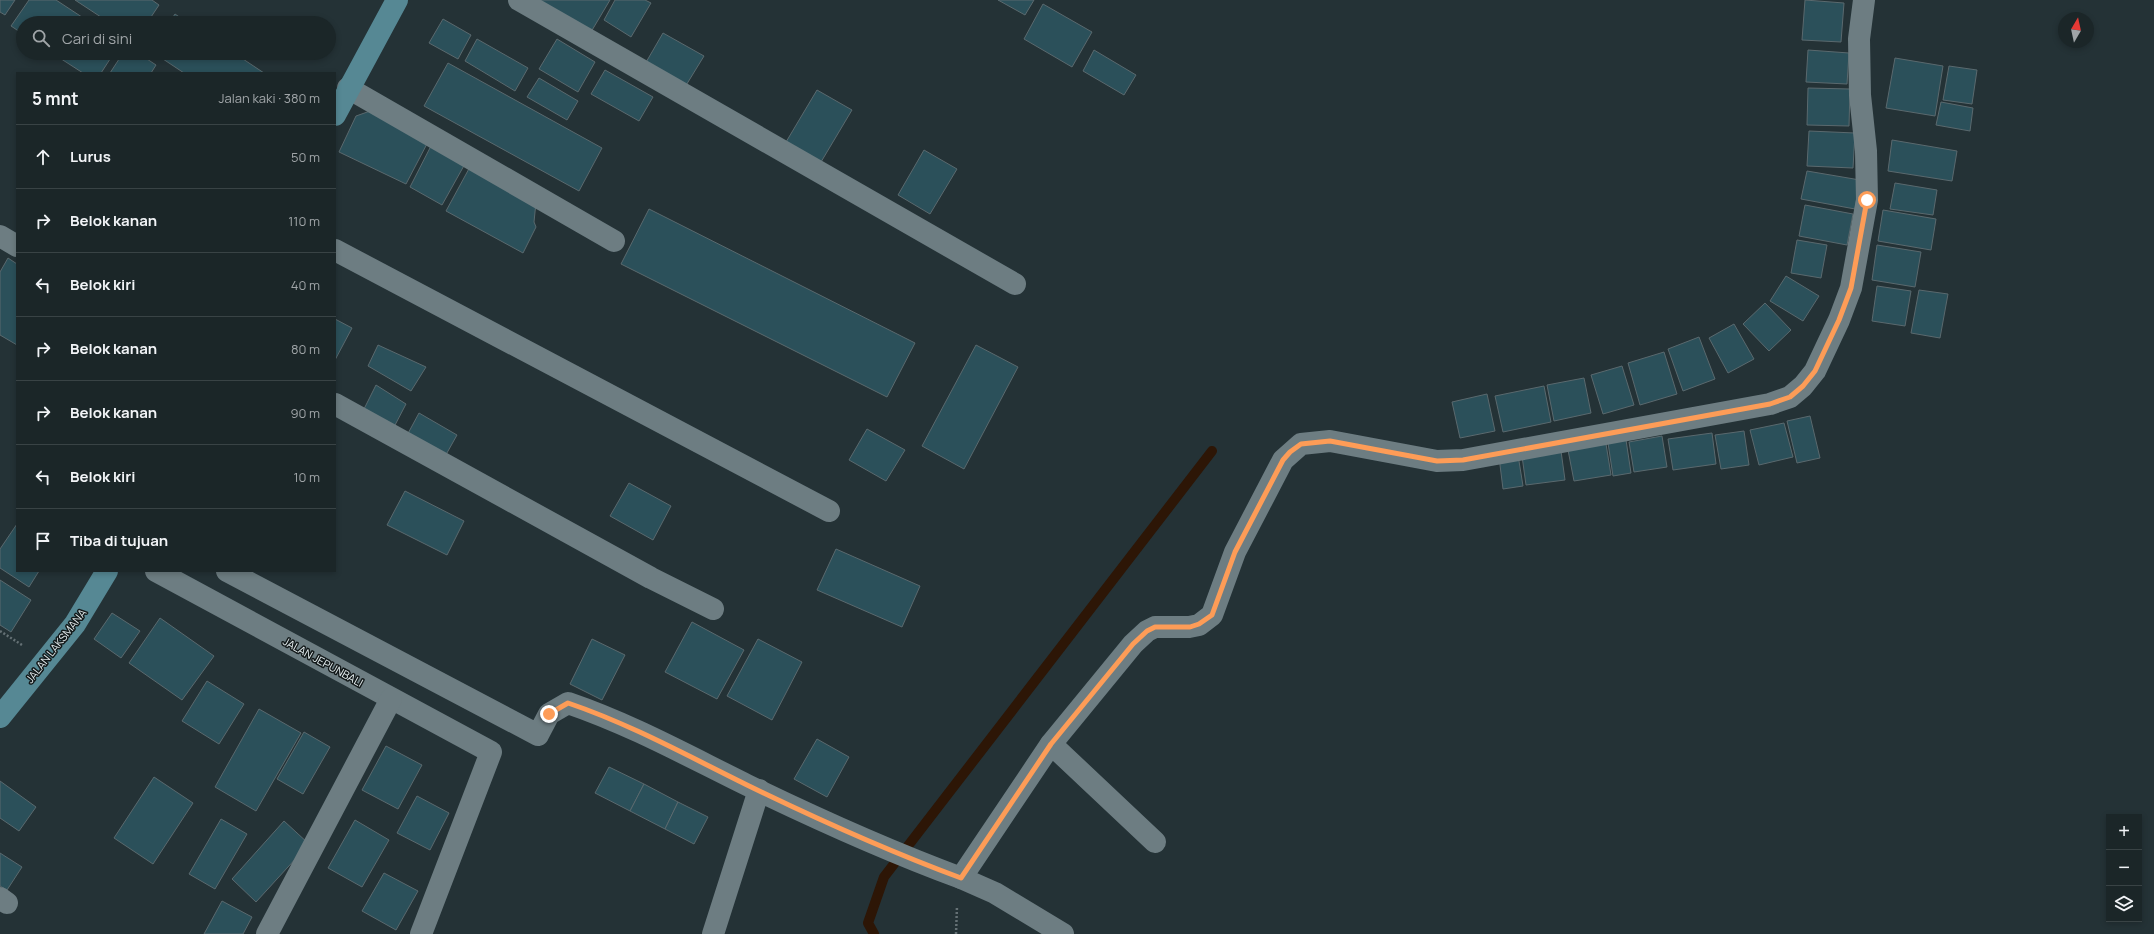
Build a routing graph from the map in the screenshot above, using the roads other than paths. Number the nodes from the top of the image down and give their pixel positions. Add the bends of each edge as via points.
1 (396, 0) edge
2 (519, 0) edge
3 (1864, 0) edge
4 (348, 88) junction
5 (336, 113) edge
6 (0, 236) edge
7 (614, 241) dead end
8 (16, 245) edge
9 (336, 251) edge
10 (1015, 284) dead end
11 (336, 405) edge
12 (829, 511) dead end
13 (106, 572) edge
14 (158, 572) edge
15 (230, 572) edge
16 (713, 609) dead end
17 (391, 699) junction
18 (0, 717) edge
19 (1051, 744) junction
20 (759, 790) junction
21 (1155, 842) dead end
22 (961, 878) junction
23 (267, 934) edge
24 (420, 934) edge
25 (713, 934) edge
26 (1064, 934) edge

1 - 4 street
2 - 10 street
3 - 19 street via 1859,39 1867,200 1851,288 1815,371 1803,386 1790,397 1770,404 1463,460 1437,461 1330,441 1301,444 1283,460 1235,552 1212,615 1190,627 1155,627 1147,631 1133,644
4 - 5 street
4 - 7 street
6 - 8 street
9 - 12 street
11 - 16 street via 651,578
13 - 18 street, JALAN LAKSMANA via 75,624
14 - 17 street, JALAN JEPUNBALI
15 - 20 street via 538,735 549,714 568,703 610,717
17 - 23 street
17 - 24 street, JALAN JEPUNBALI via 491,752
19 - 21 street
19 - 22 street
20 - 22 street via 911,859
20 - 25 street
22 - 26 street via 995,893

